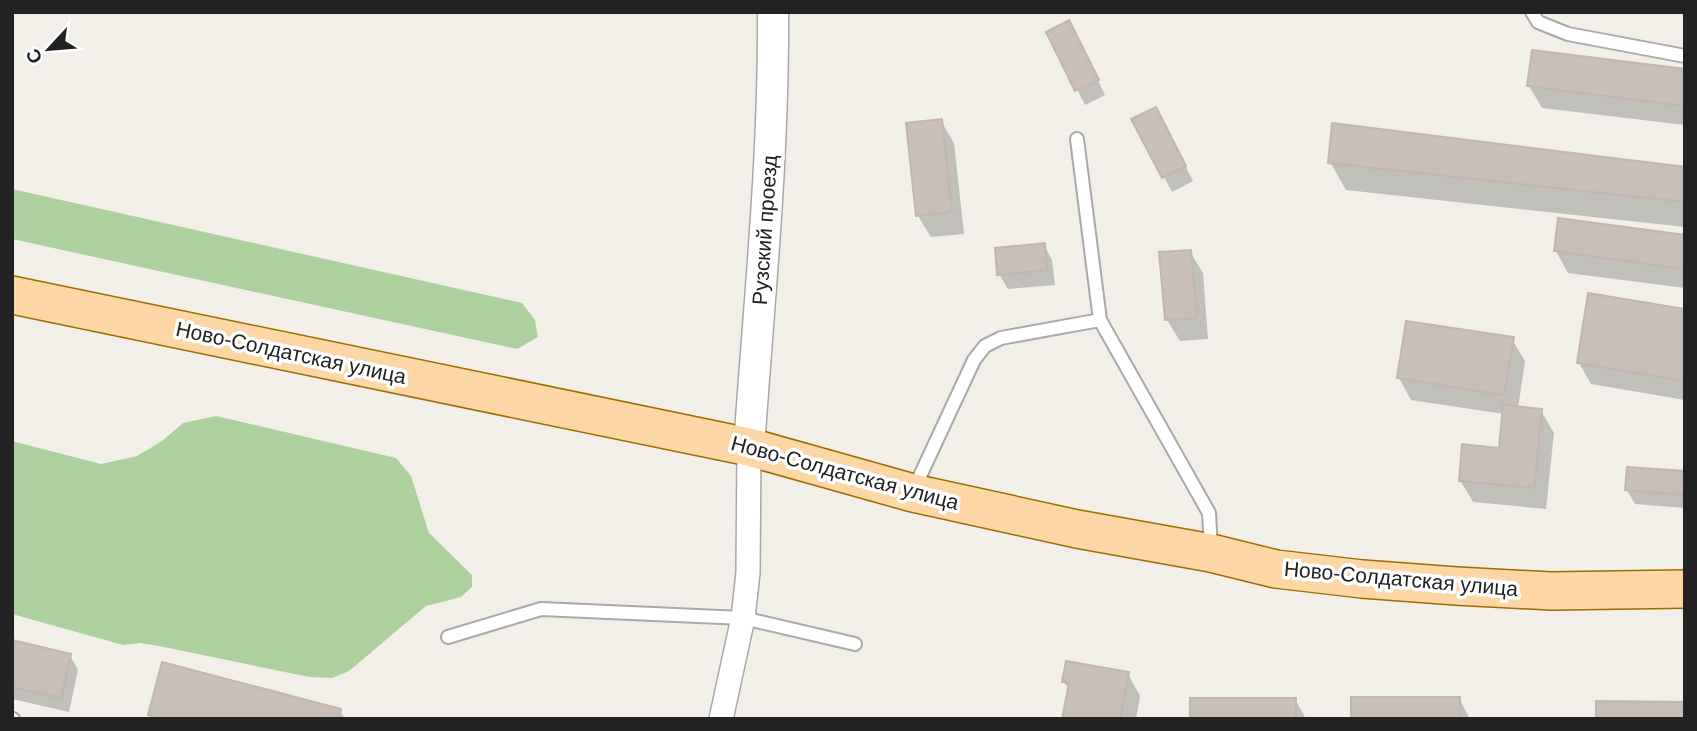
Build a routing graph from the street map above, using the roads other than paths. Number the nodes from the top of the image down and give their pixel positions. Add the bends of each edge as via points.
1 (773, 12) edge
2 (1532, 12) edge
3 (1685, 56) edge
4 (1077, 138) dead end
5 (12, 295) edge
6 (1100, 320) junction
7 (750, 447) junction
8 (913, 493) junction
9 (1211, 553) junction
10 (1685, 589) edge
11 (743, 618) junction
12 (448, 637) dead end
13 (855, 644) dead end
14 (721, 719) edge

1 - 7 street, Рузский проезд via 769,190
2 - 3 lane via 1538,22 1568,34
4 - 6 lane
5 - 7 main road, Ново-Солдатская улица
6 - 8 lane via 1001,338 985,346 974,360
6 - 9 lane via 1209,513
7 - 8 main road, Ново-Солдатская улица
7 - 11 street
8 - 9 main road, Ново-Солдатская улица
9 - 10 main road, Ново-Солдатская улица via 1276,569 1389,581 1551,591
11 - 12 lane via 541,609
11 - 13 lane
11 - 14 street

